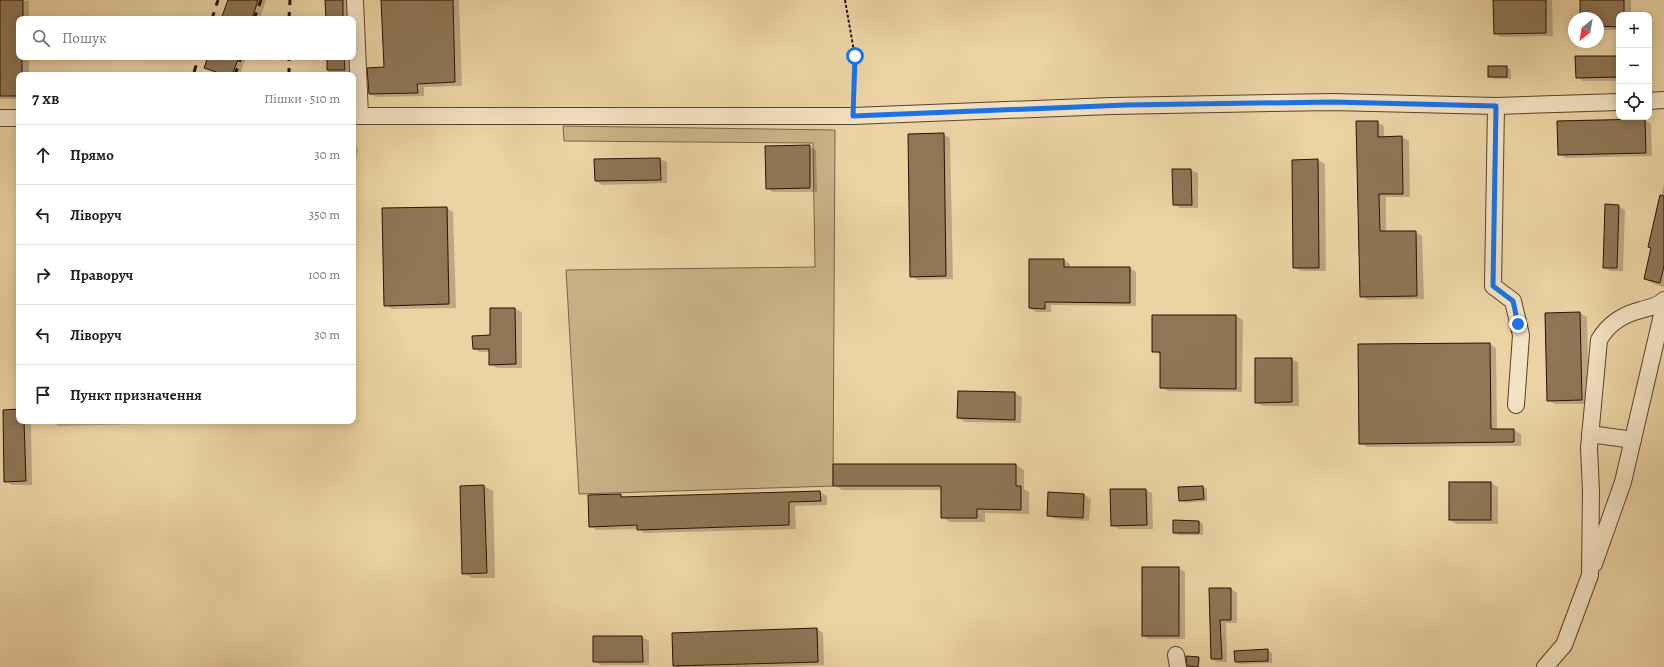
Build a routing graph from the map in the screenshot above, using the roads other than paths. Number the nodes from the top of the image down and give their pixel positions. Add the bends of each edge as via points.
1 (355, 0) edge
2 (355, 16) edge
3 (356, 60) edge
4 (356, 72) edge
5 (1664, 100) edge
6 (1652, 101) edge
7 (1616, 102) edge
8 (1496, 106) junction
9 (356, 116) edge
10 (0, 118) edge
11 (16, 118) edge
12 (1664, 300) edge
13 (1664, 306) edge
14 (1516, 405) dead end
15 (1590, 434) junction
16 (1633, 440) junction
17 (1590, 575) junction
18 (1545, 667) edge

1 - 2 street
3 - 4 street
5 - 6 street
7 - 8 street
8 - 9 street via 1332,102 1126,105 853,116
8 - 14 street via 1493,286 1513,301 1521,335
10 - 11 street
12 - 15 street via 1652,308 1628,314 1616,321 1605,330 1599,340
13 - 16 street
15 - 16 street
15 - 17 street
16 - 17 street via 1624,482
17 - 18 street via 1564,645

